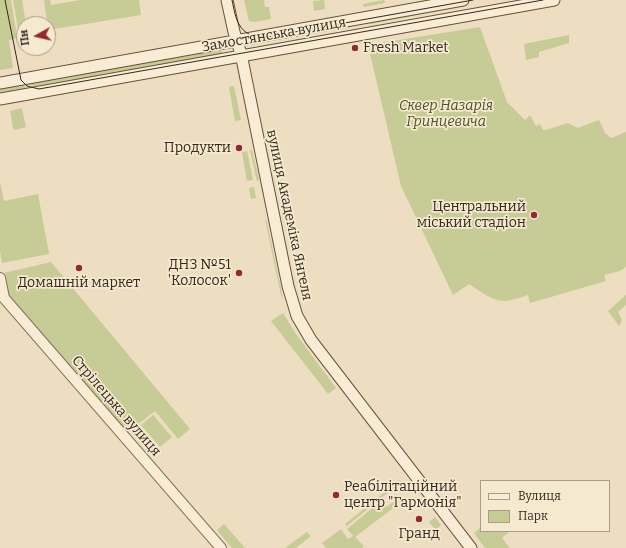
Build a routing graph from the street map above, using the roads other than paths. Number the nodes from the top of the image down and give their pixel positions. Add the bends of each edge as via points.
1 (227, 0) edge
2 (463, 0) edge
3 (554, 0) edge
4 (236, 41) junction
5 (241, 56) junction
6 (0, 83) edge
7 (0, 99) edge
8 (0, 278) edge
9 (221, 548) edge
10 (471, 548) edge

1 - 4 main road, вулиця Академіка Янгеля
2 - 4 main road, Замостянська вулиця
3 - 5 main road, Замостянська вулиця
4 - 5 main road, вулиця Академіка Янгеля
4 - 6 main road, Замостянська вулиця
5 - 7 main road, Замостянська вулиця
5 - 10 main road, вулиця Академіка Янгеля via 288,286 297,316 312,340
8 - 9 street, Стрілецька вулиця via 4,298

